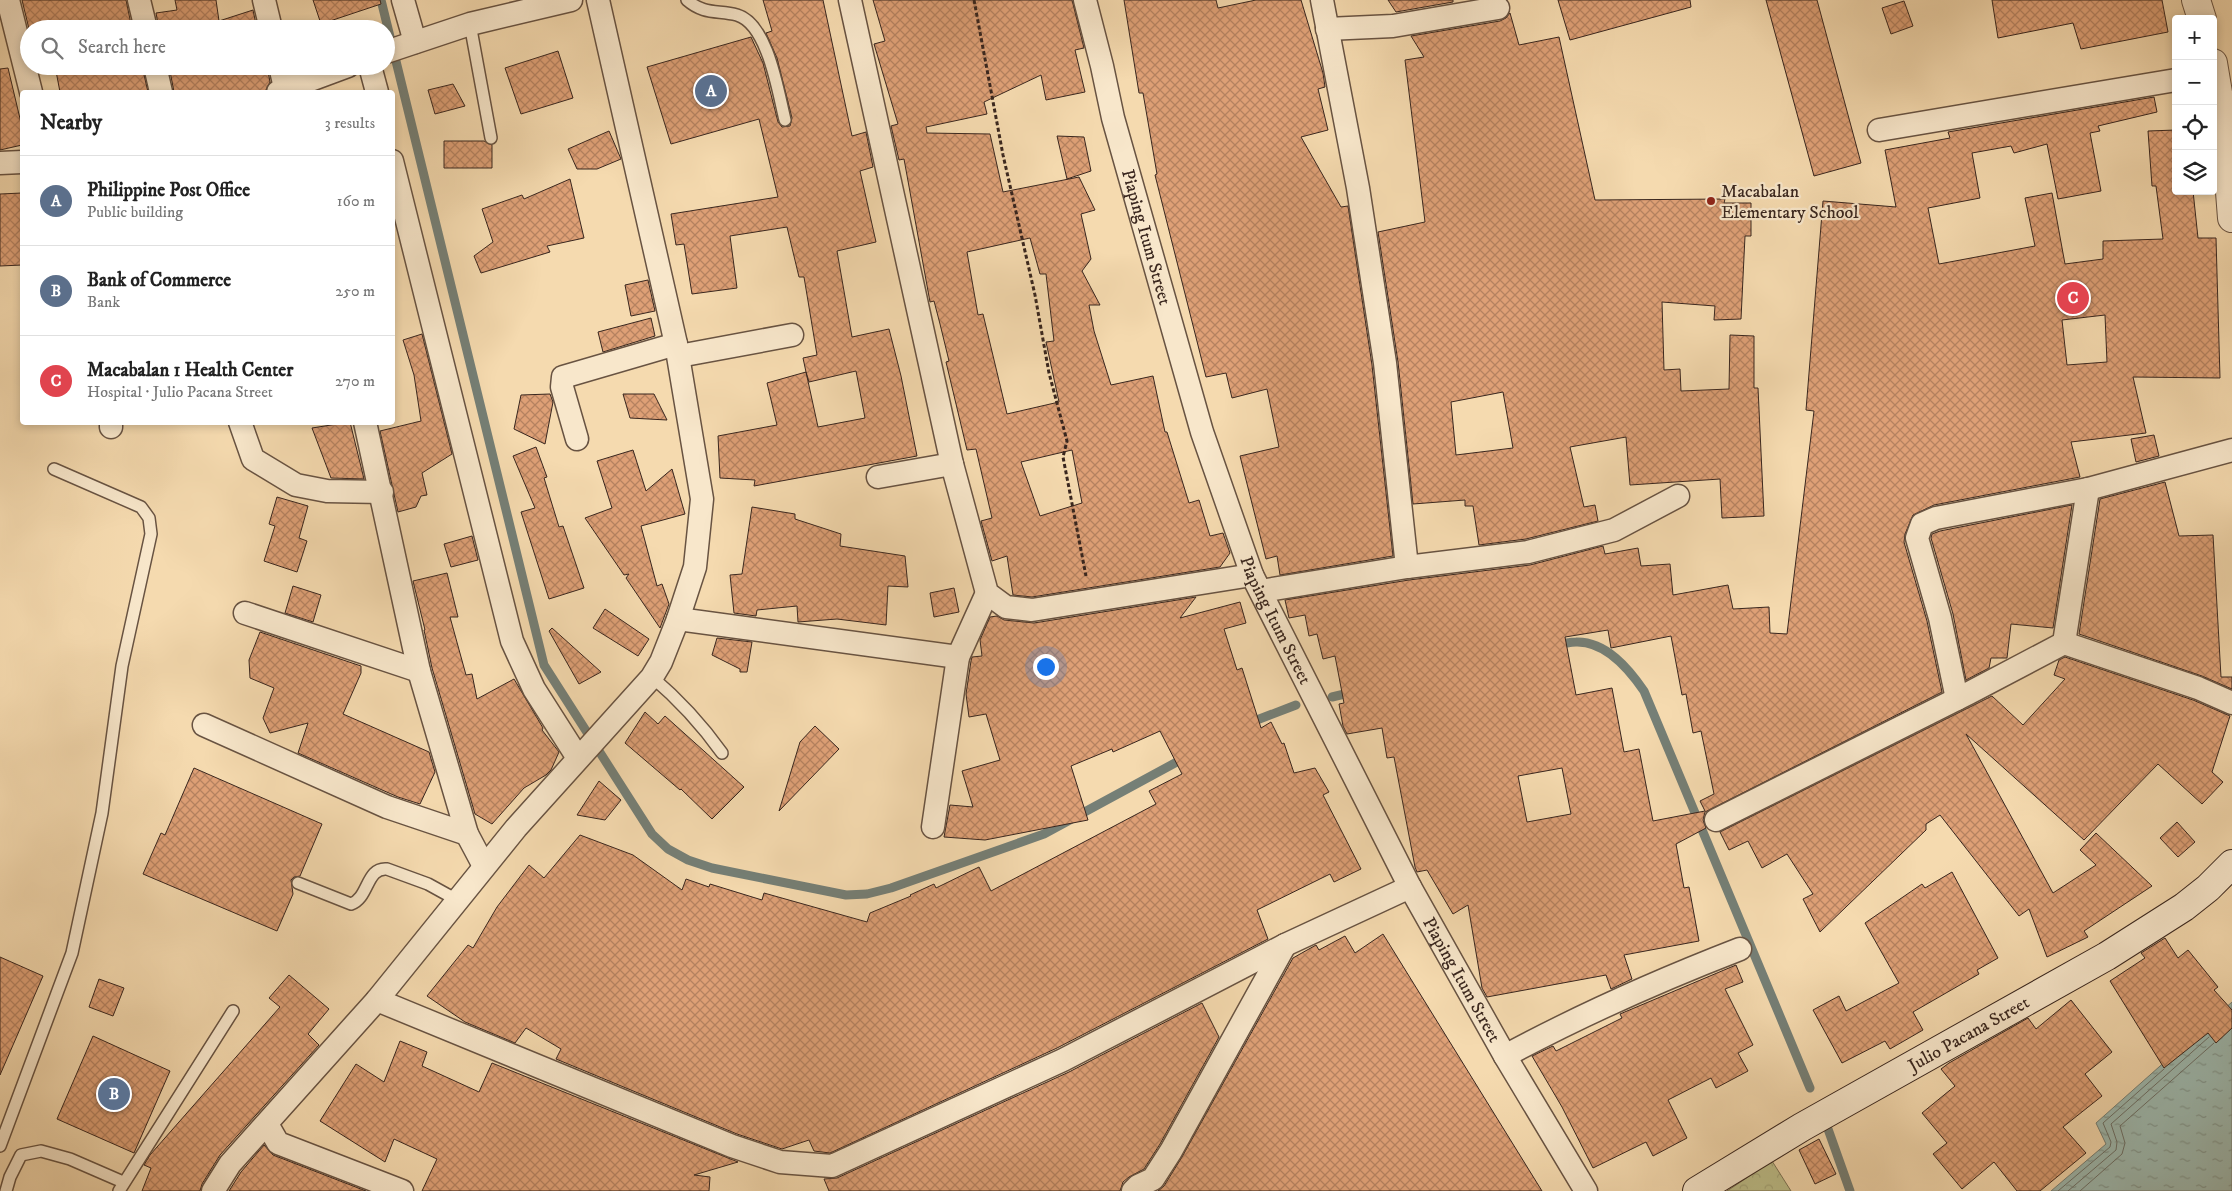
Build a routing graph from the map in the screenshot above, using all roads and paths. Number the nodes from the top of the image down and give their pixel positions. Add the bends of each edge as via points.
1 (8, 0) edge
2 (139, 0) edge
3 (264, 0) edge
4 (403, 0) edge
5 (570, 0) edge
6 (598, 0) edge
7 (687, 0) edge
8 (850, 0) edge
9 (974, 0) edge
10 (1086, 0) edge
11 (1322, 0) edge
12 (2196, 0) edge
13 (541, 4) edge
14 (1498, 8) dead end
15 (2201, 15) edge
16 (144, 20) edge
17 (269, 20) edge
18 (470, 24) junction
19 (1327, 30) junction
20 (401, 46) edge
21 (20, 48) edge
22 (27, 75) edge
23 (156, 75) edge
24 (281, 75) edge
25 (326, 75) edge
26 (372, 75) edge
27 (2172, 81) edge
28 (2217, 88) edge
29 (30, 90) edge
30 (160, 90) edge
31 (283, 90) edge
32 (288, 90) edge
33 (376, 90) edge
34 (786, 120) dead end
35 (1880, 130) dead end
36 (491, 138) dead end
37 (20, 162) edge
38 (0, 163) edge
39 (395, 175) edge
40 (2232, 218) edge
41 (792, 335) dead end
42 (677, 350) junction
43 (241, 425) edge
44 (366, 425) edge
45 (577, 439) dead end
46 (2232, 450) edge
47 (952, 464) junction
48 (54, 469) dead end
49 (878, 477) dead end
50 (2088, 489) junction
51 (382, 492) junction
52 (1678, 496) dead end
53 (1407, 567) junction
54 (1257, 583) junction
55 (986, 593) junction
56 (1091, 601) junction
57 (245, 613) dead end
58 (678, 620) junction
59 (2064, 643) junction
60 (958, 657) junction
61 (419, 671) junction
62 (652, 677) junction
63 (1957, 699) junction
64 (2232, 703) edge
65 (204, 724) dead end
66 (722, 753) dead end
67 (581, 754) junction
68 (1716, 820) dead end
69 (933, 827) dead end
70 (467, 834) junction
71 (2232, 864) edge
72 (484, 866) junction
73 (298, 883) dead end
74 (1410, 886) junction
75 (456, 900) junction
76 (1285, 945) junction
77 (1740, 949) dead end
78 (376, 1000) junction
79 (233, 1011) dead end
80 (1505, 1056) junction
81 (267, 1124) junction
82 (0, 1146) edge
83 (121, 1187) edge
84 (6, 1191) edge
85 (213, 1191) edge
86 (402, 1191) edge
87 (1134, 1191) edge
88 (1586, 1191) edge
89 (1697, 1191) edge

1 - 21 street
2 - 16 street
3 - 17 street
4 - 20 street
5 - 13 street
6 - 42 street
7 - 34 lane via 696,8 738,15 751,23 764,42
8 - 47 street
9 - 56 path via 1048,373 1067,442 1063,458
10 - 54 street, Piaping Itum Street via 1113,118 1202,432
11 - 19 street
12 - 15 main road
13 - 18 street
14 - 19 street via 1393,26
18 - 20 street
18 - 36 lane
19 - 53 street via 1358,188 1385,363
22 - 29 street
23 - 30 street
24 - 31 street
25 - 32 street
26 - 33 street
27 - 35 street
28 - 40 main road via 2226,140
37 - 38 street
39 - 67 street via 512,641 534,689 566,741
41 - 42 street
42 - 45 street via 563,377 562,387
42 - 58 street via 702,499 695,567
43 - 51 street via 253,459 296,485 327,491
44 - 51 street
46 - 50 street
47 - 49 street
47 - 55 street
48 - 82 lane via 141,506 149,518 151,534 122,666 102,812 72,953
50 - 59 street
50 - 63 street via 1936,518 1922,524 1917,538 1940,618
51 - 61 street
52 - 53 street via 1614,530 1595,535 1528,552
53 - 54 street
54 - 56 street
54 - 74 street, Piaping Itum Street
55 - 56 street via 1006,607 1032,610
55 - 60 street
57 - 61 street
58 - 60 street
58 - 62 street
59 - 63 street
59 - 64 street via 2198,688
60 - 69 street
61 - 70 street
62 - 66 lane via 670,692
62 - 67 street
63 - 68 street
65 - 70 street via 387,807
67 - 72 street
70 - 72 street
71 - 89 main road, Julio Pacana Street via 2184,907 2107,956 1802,1127
72 - 75 street
73 - 75 lane via 352,904 360,899 375,872 381,868 428,884
74 - 76 street
74 - 80 street, Piaping Itum Street
75 - 78 street
76 - 78 street via 1063,1060 832,1166 780,1162 732,1146
76 - 87 street via 1171,1151 1153,1179
77 - 80 street via 1562,1026
78 - 81 street
79 - 83 lane
80 - 88 street, Piaping Itum Street
81 - 85 street via 230,1164
81 - 86 street via 278,1143
83 - 84 lane via 70,1159 41,1151 21,1155

